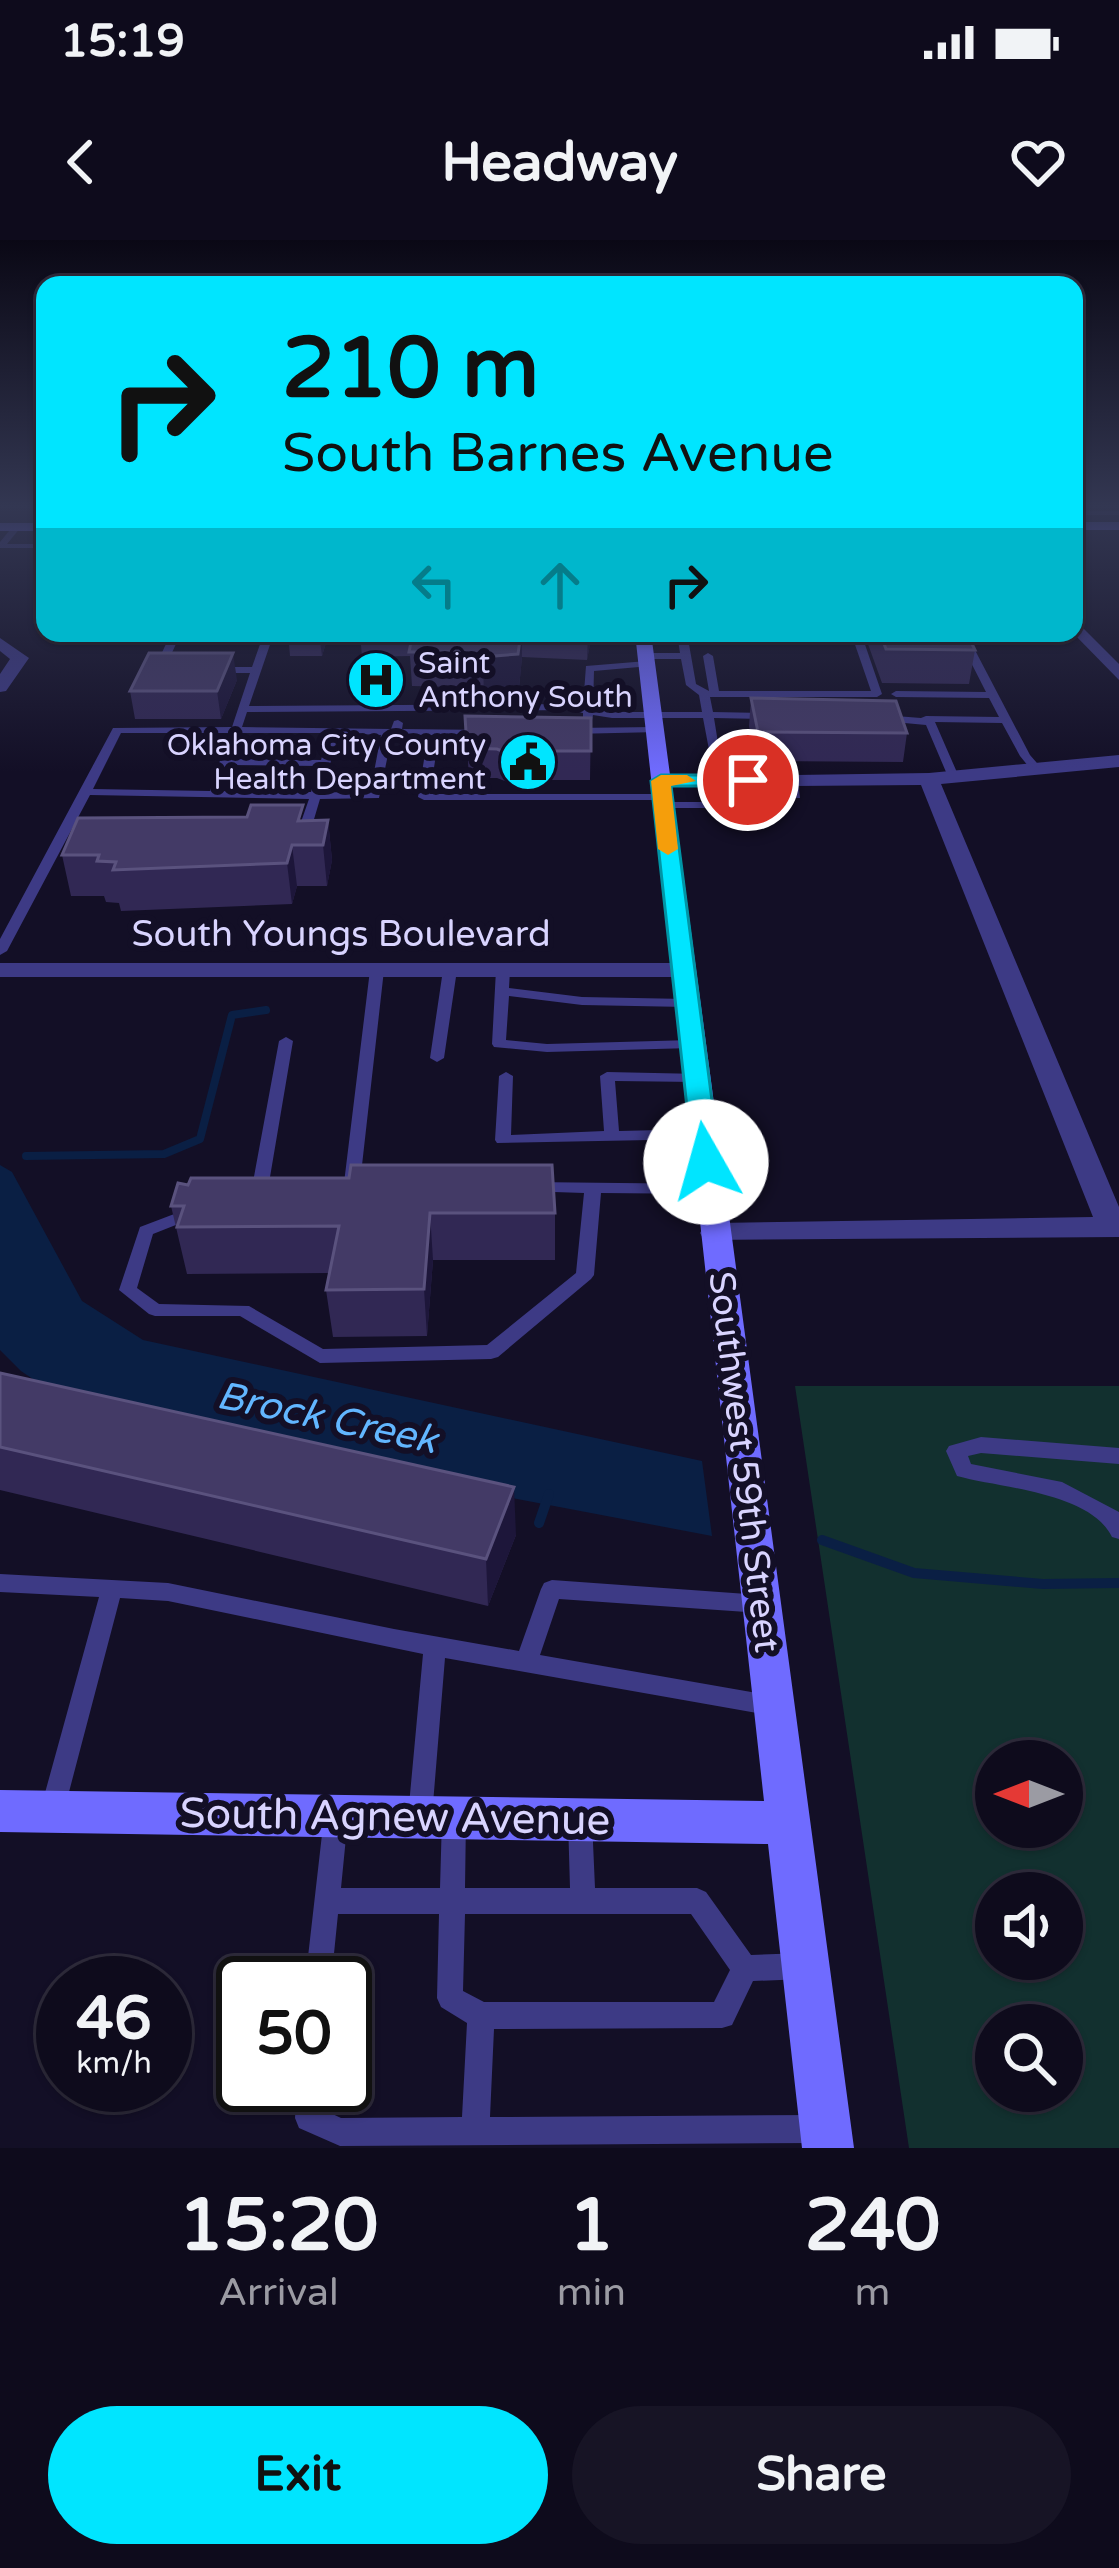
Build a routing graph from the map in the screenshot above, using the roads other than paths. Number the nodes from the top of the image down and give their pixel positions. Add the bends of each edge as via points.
1 (1083, 634) edge
2 (172, 642) edge
3 (266, 642) edge
4 (644, 642) edge
5 (684, 642) edge
6 (859, 642) edge
7 (966, 642) edge
8 (1, 643) edge
9 (686, 656) junction
10 (709, 656) dead end
11 (646, 660) junction
12 (178, 670) edge
13 (197, 670) edge
14 (256, 670) junction
15 (1119, 675) edge
16 (0, 687) edge
17 (710, 694) junction
18 (877, 694) junction
19 (896, 694) junction
20 (993, 695) junction
21 (402, 708) junction
22 (243, 709) junction
23 (587, 712) junction
24 (708, 716) junction
25 (774, 716) edge
26 (861, 718) edge
27 (905, 718) junction
28 (926, 719) junction
29 (1006, 720) junction
30 (654, 723) junction
31 (235, 730) junction
32 (285, 730) junction
33 (334, 730) junction
34 (566, 731) edge
35 (589, 731) junction
36 (392, 732) junction
37 (434, 732) junction
38 (500, 732) edge
39 (715, 755) dead end
40 (1119, 761) edge
41 (224, 762) junction
42 (275, 763) junction
43 (324, 763) junction
44 (1037, 770) junction
45 (941, 778) junction
46 (86, 792) junction
47 (214, 794) junction
48 (662, 794) junction
49 (316, 795) junction
50 (67, 826) junction
51 (91, 826) edge
52 (282, 826) edge
53 (0, 951) edge
54 (0, 970) edge
55 (377, 970) junction
56 (450, 970) junction
57 (682, 970) junction
58 (503, 981) junction
59 (687, 1003) junction
60 (286, 1041) dead end
61 (692, 1044) junction
62 (437, 1058) dead end
63 (506, 1076) dead end
64 (696, 1077) junction
65 (703, 1134) junction
66 (612, 1136) junction
67 (307, 1183) edge
68 (329, 1184) edge
69 (352, 1184) junction
70 (374, 1184) edge
71 (506, 1186) edge
72 (593, 1187) junction
73 (710, 1189) junction
74 (216, 1206) edge
75 (1116, 1227) edge
76 (715, 1233) junction
77 (1061, 1455) junction
78 (1119, 1456) edge
79 (1062, 1490) junction
80 (1119, 1532) edge
81 (0, 1583) edge
82 (112, 1588) junction
83 (762, 1604) junction
84 (435, 1646) junction
85 (526, 1662) junction
86 (775, 1706) junction
87 (0, 1810) edge
88 (52, 1811) junction
89 (336, 1816) junction
90 (437, 1817) junction
91 (580, 1820) junction
92 (789, 1823) junction
93 (326, 1901) junction
94 (452, 1901) junction
95 (583, 1902) junction
96 (321, 1956) edge
97 (806, 1966) junction
98 (746, 1968) junction
99 (481, 2016) junction
100 (309, 2112) edge
101 (475, 2132) junction
102 (827, 2139) edge

1 - 15 street
2 - 12 lane via 158,670
3 - 14 lane
4 - 11 main road, Southwest 59th Street
5 - 9 lane
6 - 18 lane
7 - 20 lane
8 - 16 street via 20,658
9 - 11 lane
9 - 17 lane via 691,686
10 - 17 lane
11 - 23 lane via 589,668
11 - 30 main road, Southwest 59th Street
13 - 14 lane
14 - 22 lane
17 - 18 lane
17 - 24 lane
18 - 19 lane
19 - 20 lane
19 - 27 lane
20 - 29 lane
21 - 22 lane
21 - 23 lane
21 - 36 lane
22 - 31 lane
23 - 30 lane
23 - 35 lane
24 - 25 lane
24 - 30 lane
24 - 39 lane
26 - 27 lane
27 - 28 lane
28 - 29 lane
28 - 45 lane
29 - 44 lane
30 - 35 lane
30 - 48 main road, Southwest 59th Street
31 - 32 lane
31 - 41 lane
31 - 46 lane via 117,730
32 - 33 lane
32 - 42 lane
33 - 36 lane
33 - 43 lane
34 - 35 lane
36 - 37 lane
36 - 49 lane via 375,796
37 - 38 lane
37 - 48 lane via 424,797
40 - 44 street
41 - 42 lane
41 - 47 lane
42 - 43 lane
43 - 49 lane
44 - 45 street
45 - 48 street via 792,780
45 - 75 street
46 - 47 lane
46 - 50 lane
47 - 49 lane
48 - 57 main road, Southwest 59th Street
49 - 52 lane via 306,826
50 - 51 lane
50 - 53 lane
54 - 55 street, South Youngs Boulevard
55 - 56 street, South Youngs Boulevard
55 - 69 lane
56 - 58 street, South Youngs Boulevard
56 - 62 lane
57 - 58 street, South Youngs Boulevard
57 - 59 main road, Southwest 59th Street
58 - 59 lane via 582,1000
58 - 61 lane via 500,1044
59 - 61 main road, Southwest 59th Street
60 - 67 lane via 255,1187
61 - 64 main road, Southwest 59th Street
63 - 66 lane via 503,1139
64 - 65 main road, Southwest 59th Street
64 - 66 lane via 607,1076
65 - 66 lane
65 - 73 main road, Southwest 59th Street
68 - 69 lane
69 - 70 lane
71 - 72 lane
72 - 73 lane
72 - 74 lane via 585,1275 491,1352 320,1355 243,1310 155,1310 128,1290 146,1232
73 - 76 main road, Southwest 59th Street
75 - 76 street
76 - 83 main road, Southwest 59th Street
77 - 78 lane
77 - 79 lane via 1050,1474
77 - 79 lane via 981,1445 956,1451 964,1470
79 - 80 lane via 1114,1519
81 - 82 lane
82 - 84 lane
82 - 88 lane
83 - 85 lane via 551,1589
83 - 86 main road, Southwest 59th Street
84 - 85 lane
84 - 90 lane
85 - 86 lane
86 - 92 main road, Southwest 59th Street
87 - 88 main road, South Agnew Avenue
88 - 89 main road, South Agnew Avenue
89 - 90 main road, South Agnew Avenue
89 - 93 lane
90 - 91 main road, South Agnew Avenue
90 - 94 lane
91 - 92 main road, South Agnew Avenue
91 - 95 lane
92 - 97 main road, Southwest 59th Street
93 - 94 lane
93 - 96 lane
94 - 95 lane
94 - 99 lane via 450,1998
95 - 98 lane via 697,1901
97 - 98 lane
97 - 102 main road, Southwest 59th Street
98 - 99 lane via 722,2015
99 - 101 lane
100 - 101 lane via 340,2132
101 - 102 lane

